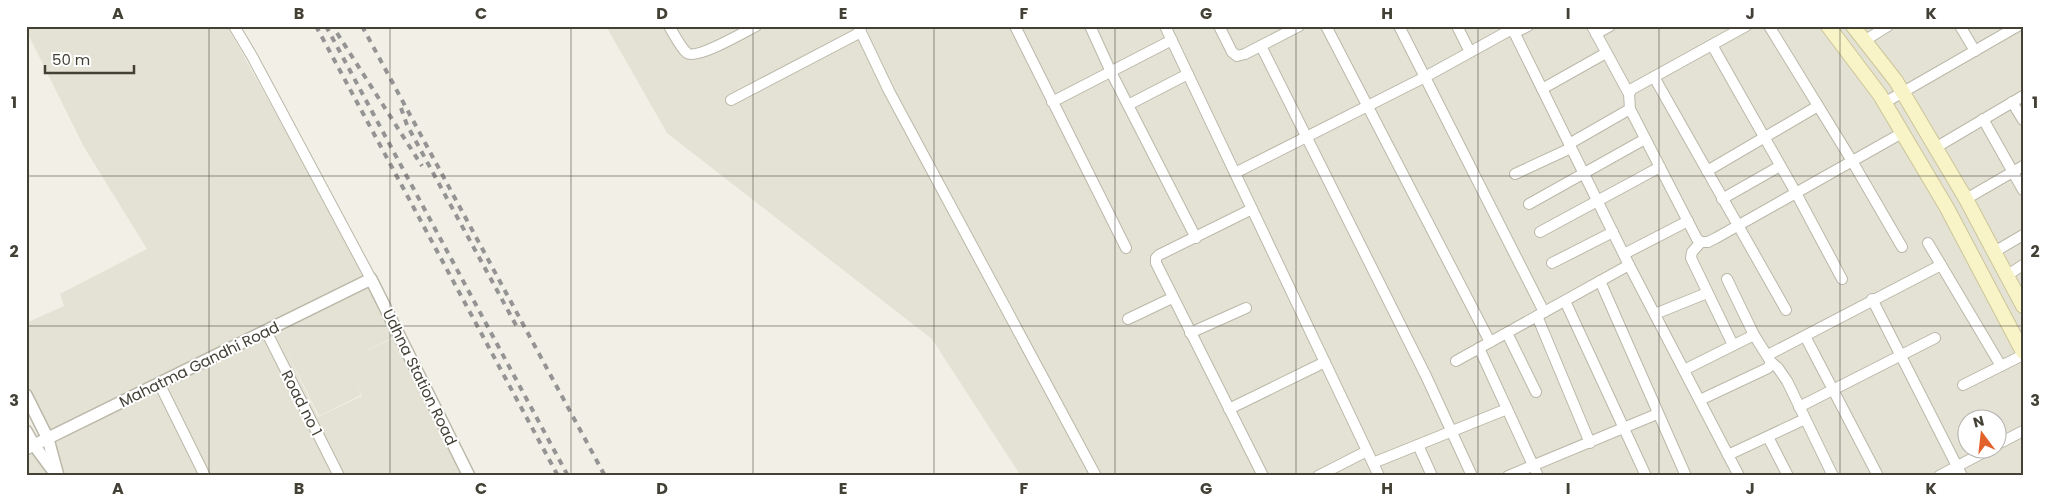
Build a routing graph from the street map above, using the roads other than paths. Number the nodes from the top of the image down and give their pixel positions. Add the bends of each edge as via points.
1 (234, 26) edge
2 (669, 26) edge
3 (756, 26) edge
4 (1015, 26) edge
5 (1090, 26) edge
6 (1165, 26) edge
7 (1219, 26) edge
8 (1299, 26) edge
9 (1326, 26) edge
10 (1399, 26) edge
11 (1456, 26) edge
12 (1528, 26) edge
13 (1610, 26) edge
14 (1746, 26) edge
15 (1769, 26) edge
16 (1828, 26) edge
17 (1852, 26) edge
18 (1888, 26) edge
19 (1960, 26) edge
20 (2018, 26) edge
21 (860, 29) edge
22 (1512, 29) edge
23 (1594, 30) edge
24 (1730, 30) edge
25 (1172, 40) junction
26 (1864, 41) junction
27 (1712, 45) junction
28 (1261, 46) junction
29 (1975, 51) junction
30 (1470, 52) junction
31 (1606, 53) junction
32 (1111, 72) junction
33 (1188, 74) junction
34 (1425, 77) junction
35 (1654, 77) junction
36 (1542, 89) junction
37 (1903, 92) junction
38 (1629, 94) junction
39 (2023, 96) edge
40 (731, 100) dead end
41 (1052, 102) junction
42 (2012, 102) junction
43 (1884, 103) junction
44 (1128, 105) junction
45 (1367, 106) junction
46 (1818, 106) junction
47 (1630, 109) junction
48 (1983, 119) junction
49 (2023, 120) edge
50 (1902, 133) junction
51 (1306, 136) junction
52 (1764, 138) junction
53 (1646, 139) junction
54 (1570, 146) junction
55 (1935, 148) junction
56 (1852, 161) junction
57 (1780, 166) junction
58 (2023, 166) edge
59 (1660, 167) junction
60 (1706, 171) junction
61 (1583, 172) junction
62 (2013, 172) junction
63 (1235, 173) junction
64 (1515, 174) dead end
65 (2023, 190) edge
66 (1796, 193) junction
67 (1722, 199) junction
68 (1966, 199) junction
69 (1598, 202) junction
70 (1529, 204) dead end
71 (1252, 209) junction
72 (1688, 221) junction
73 (1738, 226) junction
74 (1540, 232) dead end
75 (1613, 232) junction
76 (2023, 235) edge
77 (1196, 238) junction
78 (1701, 242) junction
79 (1928, 243) dead end
80 (1902, 247) dead end
81 (1126, 248) dead end
82 (1994, 252) junction
83 (1624, 254) junction
84 (1552, 262) dead end
85 (1941, 264) junction
86 (1629, 265) junction
87 (2023, 265) edge
88 (2006, 276) junction
89 (372, 279) junction
90 (1842, 279) dead end
91 (1727, 280) dead end
92 (1600, 281) junction
93 (1707, 294) junction
94 (1172, 298) junction
95 (1872, 299) junction
96 (1565, 301) junction
97 (2023, 306) edge
98 (1246, 308) dead end
99 (1786, 310) dead end
100 (1541, 314) junction
101 (1655, 314) junction
102 (1128, 319) dead end
103 (266, 331) junction
104 (1190, 333) junction
105 (1507, 333) junction
106 (1754, 335) junction
107 (1805, 336) junction
108 (1936, 338) dead end
109 (1490, 342) junction
110 (1733, 345) junction
111 (1479, 348) junction
112 (2023, 353) edge
113 (1902, 356) junction
114 (1769, 358) junction
115 (1456, 361) dead end
116 (1325, 362) junction
117 (2001, 366) junction
118 (1684, 370) junction
119 (159, 384) junction
120 (1963, 385) dead end
121 (1833, 390) junction
122 (1536, 392) dead end
123 (26, 395) edge
124 (1700, 400) junction
125 (1800, 407) junction
126 (1507, 408) junction
127 (1229, 409) junction
128 (1658, 414) junction
129 (1805, 419) junction
130 (1623, 428) junction
131 (26, 431) edge
132 (2023, 431) edge
133 (1451, 432) junction
134 (1768, 437) junction
135 (48, 438) junction
136 (2006, 440) edge
137 (1590, 442) junction
138 (1418, 445) junction
139 (30, 447) edge
140 (1367, 451) junction
141 (1728, 455) junction
142 (1969, 460) edge
143 (1373, 463) junction
144 (1533, 466) junction
145 (1957, 466) junction
146 (1685, 474) edge
147 (1429, 475) edge
148 (57, 476) edge
149 (205, 476) edge
150 (339, 476) edge
151 (469, 476) edge
152 (1096, 476) edge
153 (1263, 476) edge
154 (1318, 476) edge
155 (1379, 476) edge
156 (1472, 476) edge
157 (1508, 476) edge
158 (1538, 476) edge
159 (1646, 476) edge
160 (1674, 476) edge
161 (1739, 476) edge
162 (1788, 476) edge
163 (1833, 476) edge
164 (1878, 476) edge
165 (1939, 476) edge
166 (1962, 476) edge

1 - 89 street
2 - 3 street via 692,55
4 - 41 street
5 - 32 street
6 - 25 street
7 - 28 street via 1237,56
8 - 28 street
9 - 45 street
10 - 34 street
11 - 30 street
12 - 22 street
13 - 23 street
14 - 24 street
15 - 46 street
16 - 43 main road
17 - 26 main road
18 - 26 street
19 - 29 street
20 - 29 street
21 - 40 street
21 - 152 street via 893,100
22 - 30 street
22 - 36 street
23 - 31 street
24 - 27 street
25 - 32 street
25 - 33 street
26 - 37 main road
27 - 35 street
27 - 52 street
28 - 51 street
29 - 37 street
30 - 34 street
31 - 36 street
31 - 38 street
32 - 41 street
32 - 44 street
33 - 44 street
33 - 63 street
34 - 45 street
34 - 100 street
35 - 38 street
35 - 60 street
36 - 54 street
37 - 43 street
37 - 55 main road
38 - 47 street
39 - 42 street
41 - 81 street
42 - 48 street
42 - 49 street
43 - 50 main road
44 - 77 street
45 - 51 street
45 - 109 street
46 - 52 street
46 - 56 street
47 - 53 street
47 - 54 street
48 - 55 street
48 - 62 street
50 - 56 street
50 - 112 main road via 1948,208
51 - 63 street
51 - 133 street
52 - 57 street
52 - 60 street
53 - 59 street
53 - 61 street
54 - 61 street
54 - 64 street
55 - 68 main road
56 - 66 street
56 - 80 street
57 - 66 street
57 - 67 street
58 - 62 street
59 - 69 street
59 - 72 street
60 - 67 street
61 - 69 street
61 - 70 street
62 - 65 street
62 - 68 street
63 - 71 street
66 - 73 street
66 - 90 street
67 - 73 street
68 - 82 main road
69 - 74 street
69 - 75 street
71 - 77 street
71 - 116 street
72 - 78 street
72 - 83 street
73 - 78 street via 1708,242
73 - 99 street
75 - 83 street
75 - 84 street
76 - 82 street
77 - 94 street via 1156,258 1157,269
78 - 93 street via 1691,258
79 - 85 street
82 - 88 main road
83 - 86 street
85 - 95 street
85 - 117 street
86 - 92 street
86 - 101 street
87 - 88 street
88 - 97 main road
89 - 103 street, Mahatma Gandhi Road
89 - 151 street, Udhna Station Road
91 - 106 street
92 - 96 street
92 - 128 street
93 - 101 street
93 - 110 street
94 - 102 street
94 - 104 street
95 - 107 street
95 - 113 street
96 - 100 street
96 - 130 street
98 - 104 street
100 - 105 street
100 - 137 street
101 - 118 street
103 - 119 street, Mahatma Gandhi Road
103 - 150 street, Road no 1
104 - 127 street
105 - 109 street
105 - 122 street
106 - 110 street
106 - 114 street
107 - 114 street
107 - 121 street
108 - 113 street
109 - 111 street
110 - 118 street
111 - 115 street
111 - 126 street
112 - 117 street
113 - 121 street
113 - 145 street
114 - 124 street via 1768,368
114 - 125 street via 1784,374
116 - 127 street
116 - 140 street
117 - 120 street
118 - 124 street
119 - 135 street, Mahatma Gandhi Road
119 - 149 street
121 - 125 street
121 - 164 street
123 - 135 street
124 - 141 street
125 - 129 street
126 - 133 street
126 - 144 street
127 - 153 street
128 - 130 street
128 - 146 street
129 - 134 street
129 - 163 street
130 - 137 street
130 - 159 street
131 - 139 street
132 - 136 street
133 - 138 street
133 - 156 street
134 - 141 street
134 - 162 street
135 - 139 street, Mahatma Gandhi Road
135 - 148 street
137 - 144 street
138 - 143 street
138 - 147 street
139 - 148 street
140 - 143 street
140 - 154 street
141 - 161 street
142 - 145 street
143 - 155 street
144 - 157 street
144 - 158 street
145 - 165 street
145 - 166 street
146 - 160 street

